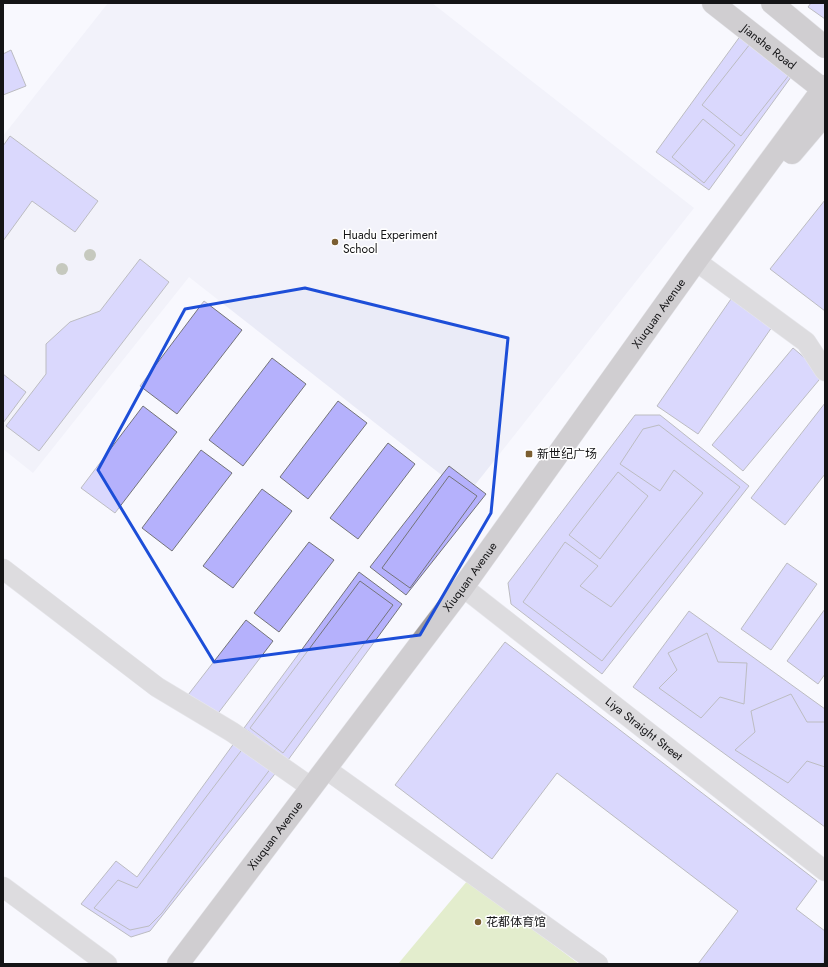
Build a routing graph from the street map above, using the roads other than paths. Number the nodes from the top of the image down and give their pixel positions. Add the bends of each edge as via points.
1 (713, 3) edge
2 (772, 3) edge
3 (825, 47) edge
4 (824, 89) edge
5 (825, 114) edge
6 (753, 183) junction
7 (696, 261) junction
8 (825, 371) edge
9 (3, 569) edge
10 (464, 587) junction
11 (326, 769) junction
12 (312, 788) junction
13 (825, 871) edge
14 (3, 887) edge
15 (107, 964) edge
16 (178, 964) edge
17 (598, 964) edge

1 - 4 street, Jianshe Road
2 - 3 street
4 - 6 street, Xiuquan Avenue
5 - 6 street, Xiuquan Avenue via 775,171
6 - 7 street, Xiuquan Avenue
7 - 8 street via 806,342
7 - 10 street, Xiuquan Avenue
9 - 12 street via 158,687 232,732
10 - 11 street, Xiuquan Avenue
10 - 13 street, Liya Straight Street
11 - 12 street, Xiuquan Avenue
11 - 17 street
12 - 16 street, Xiuquan Avenue
14 - 15 street

